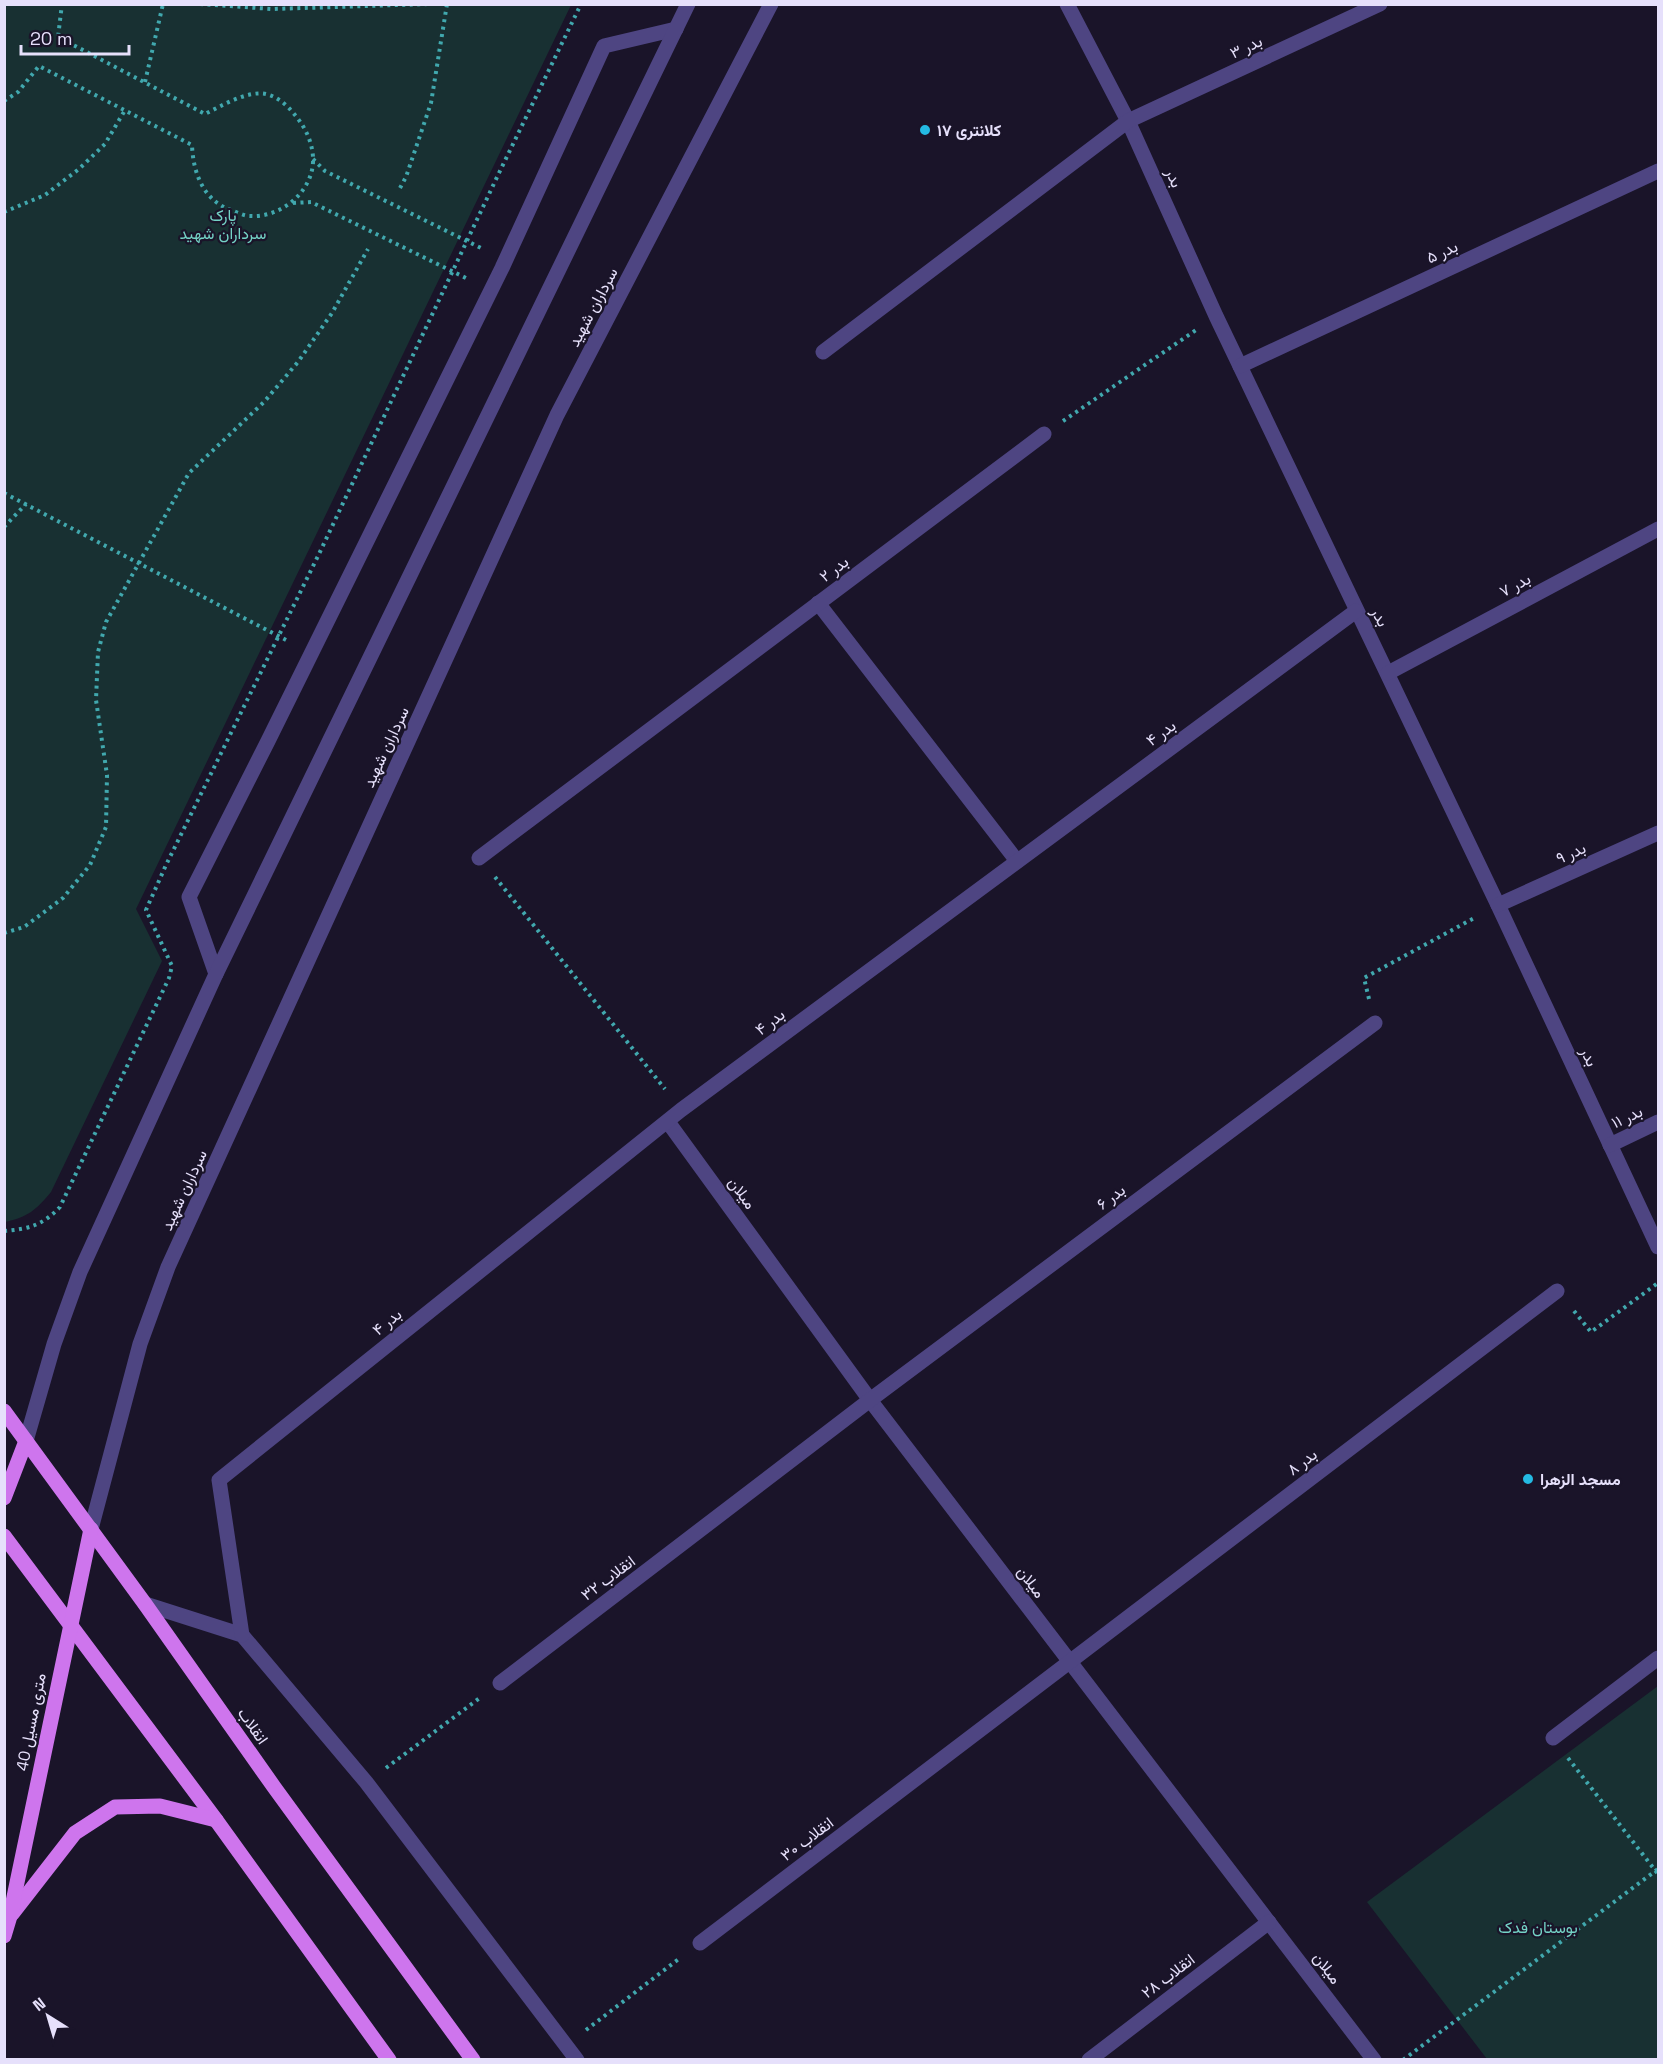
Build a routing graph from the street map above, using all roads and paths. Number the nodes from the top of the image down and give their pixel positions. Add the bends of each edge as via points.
1 (62, 4) edge
2 (163, 4) edge
3 (430, 4) edge
4 (447, 4) edge
5 (688, 4) edge
6 (771, 4) edge
7 (1067, 4) edge
8 (1380, 4) edge
9 (201, 5) edge
10 (254, 7) edge
11 (676, 29) junction
12 (145, 82) junction
13 (4, 100) edge
14 (125, 110) junction
15 (1128, 121) junction
16 (313, 158) junction
17 (1659, 171) edge
18 (400, 188) dead end
19 (292, 203) junction
20 (4, 213) edge
21 (368, 249) dead end
22 (506, 259) junction
23 (490, 291) junction
24 (1216, 316) junction
25 (823, 352) dead end
26 (1240, 366) junction
27 (1044, 434) joint
28 (4, 493) edge
29 (26, 504) junction
30 (4, 527) edge
31 (1659, 529) edge
32 (139, 563) junction
33 (818, 603) junction
34 (1356, 611) junction
35 (312, 652) junction
36 (1388, 673) junction
37 (1659, 833) edge
38 (479, 858) joint
39 (1017, 861) junction
40 (1498, 905) junction
41 (4, 933) edge
42 (216, 974) junction
43 (1375, 1023) joint
44 (681, 1110) junction
45 (668, 1122) junction
46 (1659, 1122) edge
47 (1610, 1145) junction
48 (1659, 1247) edge
49 (1659, 1283) edge
50 (1557, 1291) joint
51 (870, 1400) junction
52 (4, 1411) edge
53 (26, 1441) junction
54 (4, 1498) edge
55 (91, 1529) junction
56 (4, 1536) edge
57 (146, 1604) junction
58 (70, 1621) junction
59 (242, 1635) junction
60 (1659, 1658) edge
61 (1069, 1661) junction
62 (500, 1683) joint
63 (1553, 1738) joint
64 (366, 1782) junction
65 (216, 1820) junction
66 (1658, 1871) edge
67 (10, 1916) junction
68 (1269, 1922) junction
69 (4, 1936) edge
70 (700, 1943) joint
71 (567, 2045) junction
72 (388, 2060) edge
73 (473, 2060) edge
74 (577, 2060) edge
75 (1089, 2060) edge
76 (1374, 2060) edge
77 (1403, 2060) edge

1 - 12 path via 58,37
2 - 12 path
3 - 10 path
4 - 18 path via 431,103
5 - 11 street
6 - 55 street, سرداران شهید via 557,415 168,1268 140,1344
7 - 15 street, بدر
8 - 15 street, بدر ۳
9 - 10 path
11 - 22 street via 604,46
11 - 42 street
12 - 16 path via 205,114 237,98 264,94 285,102 308,136
13 - 14 path via 18,92 39,66
14 - 19 path via 192,145 193,163 202,187 222,206 248,217 270,214
14 - 20 path via 105,144 79,170 45,195
15 - 24 street, بدر
15 - 25 street, بدر ۳
16 - 19 path via 308,181
16 - 22 path via 325,171
17 - 26 street, بدر ۵
19 - 23 path via 311,202
21 - 32 path via 332,313 298,362 264,402 189,473
22 - 23 street
23 - 35 street
24 - 26 street, بدر
24 - 27 path
26 - 34 street, بدر
27 - 33 street, بدر ۲
28 - 29 path
29 - 30 path
29 - 32 path
31 - 36 street, بدر ۷
32 - 35 path
32 - 41 path via 106,622 98,652 96,700 107,775 106,827 90,865 63,898 24,927
33 - 38 street, بدر ۲
33 - 39 street
34 - 36 street, بدر
34 - 39 street, بدر ۴
35 - 42 street via 189,897
36 - 40 street, بدر
37 - 40 street, بدر ۹
38 - 44 path
39 - 44 street, بدر ۴
40 - 43 path via 1364,978
40 - 47 street, بدر
42 - 53 street via 80,1272
43 - 51 street, بدر ۶
44 - 45 street, بدر ۴
45 - 51 street, میلان
45 - 59 street, بدر ۴ via 219,1480
46 - 47 street, بدر ۱۱
47 - 48 street, بدر
49 - 50 path via 1591,1332
50 - 61 street, بدر ۸
51 - 61 street, میلان
51 - 62 street, انقلاب ۳۲
52 - 53 main road, انقلاب
53 - 54 main road
53 - 55 main road, انقلاب
55 - 57 main road, انقلاب
55 - 58 main road, 40 متری مسیل
56 - 58 main road
57 - 59 street
57 - 73 main road, انقلاب
58 - 65 main road
58 - 67 main road, 40 متری مسیل
59 - 64 street
60 - 63 street
61 - 68 street, میلان
61 - 70 street, انقلاب ۳۰
62 - 64 path
63 - 66 path
64 - 71 street
65 - 67 main road via 160,1806 115,1807 75,1833
65 - 72 main road
66 - 77 path
67 - 69 main road, 40 متری مسیل
68 - 75 street, انقلاب ۲۸
68 - 76 street, میلان
70 - 71 path
71 - 74 street

